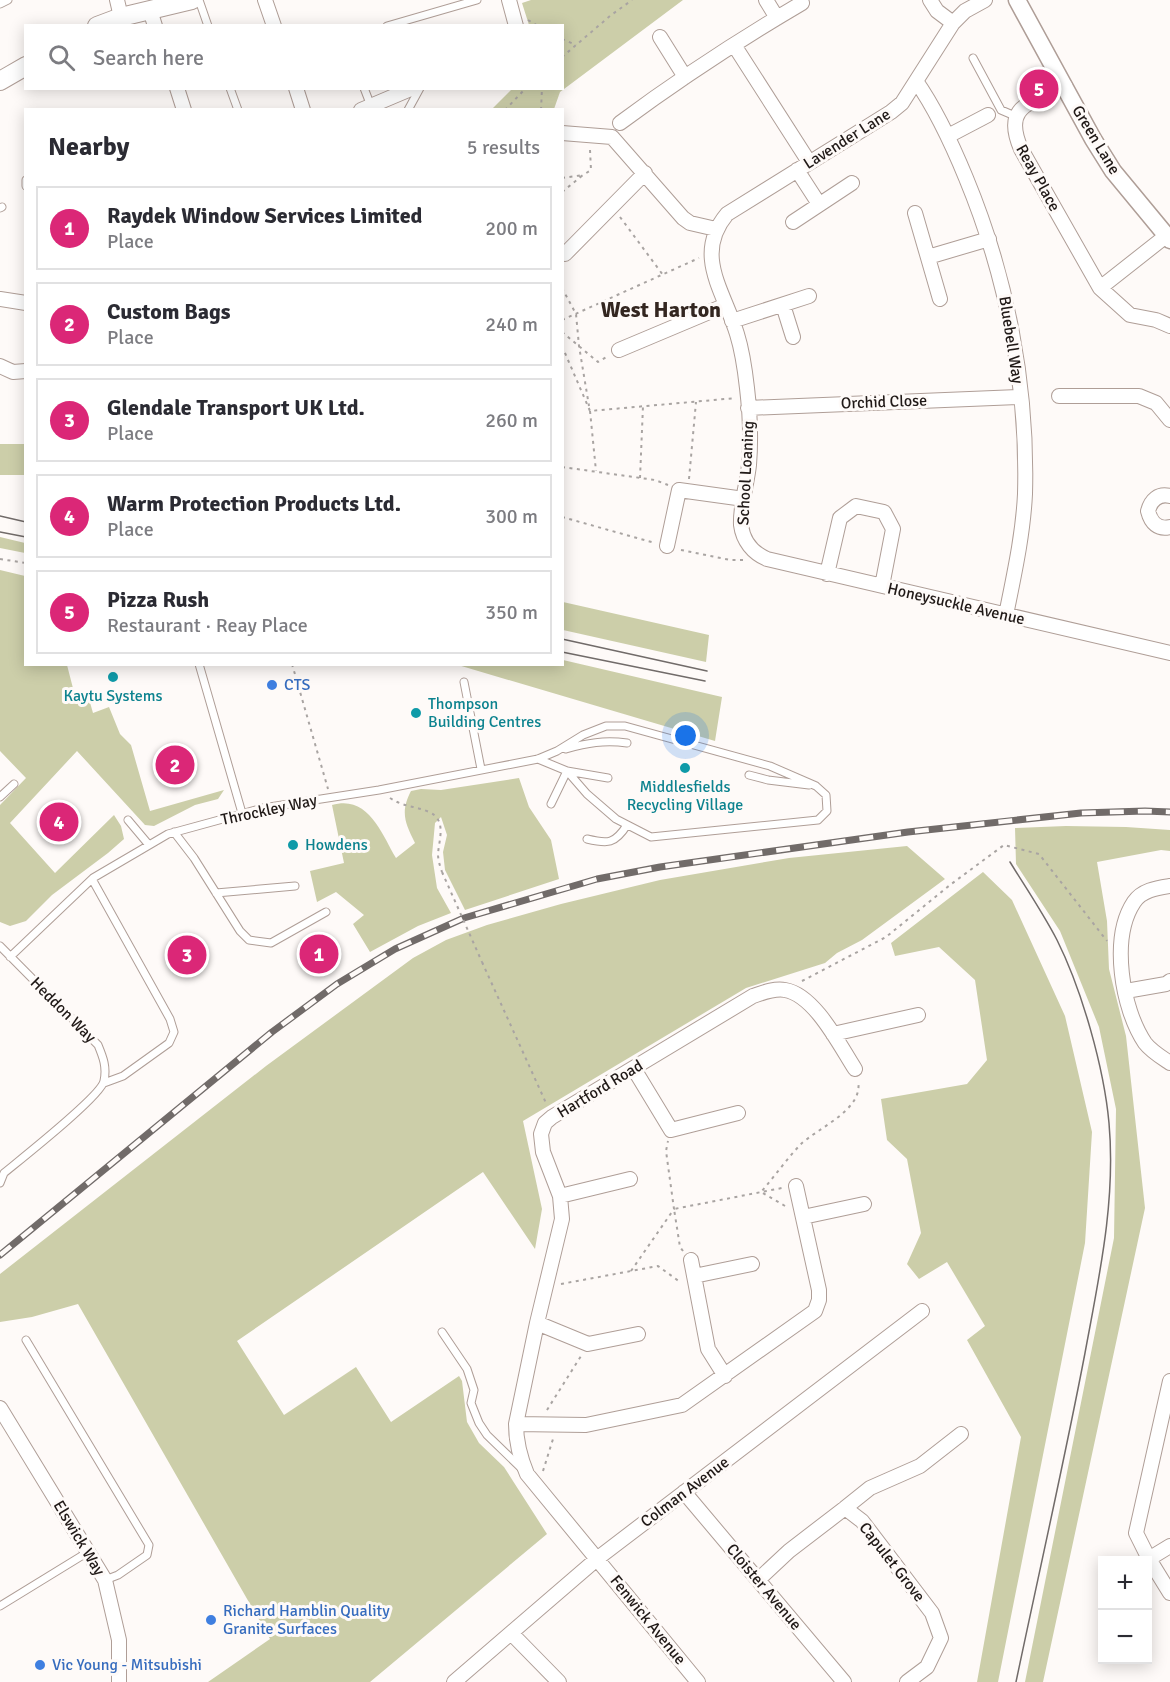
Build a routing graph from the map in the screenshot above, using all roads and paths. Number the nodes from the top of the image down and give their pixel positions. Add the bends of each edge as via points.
1 (8, 0) edge
2 (192, 0) edge
3 (199, 0) edge
4 (265, 0) edge
5 (477, 0) edge
6 (509, 0) edge
7 (632, 0) edge
8 (766, 0) edge
9 (930, 0) edge
10 (985, 0) edge
11 (1017, 0) edge
12 (802, 3) dead end
13 (0, 4) edge
14 (119, 9) edge
15 (152, 18) edge
16 (777, 18) junction
17 (953, 23) junction
18 (100, 24) edge
19 (207, 24) edge
20 (273, 24) edge
21 (394, 24) edge
22 (515, 24) edge
23 (660, 37) dead end
24 (564, 40) edge
25 (576, 45) junction
26 (734, 45) junction
27 (564, 55) edge
28 (973, 58) dead end
29 (24, 67) edge
30 (685, 77) junction
31 (0, 81) edge
32 (916, 81) junction
33 (1065, 86) junction
34 (178, 90) edge
35 (231, 90) edge
36 (297, 90) edge
37 (364, 90) edge
38 (408, 90) edge
39 (419, 90) edge
40 (524, 90) edge
41 (542, 90) edge
42 (183, 108) edge
43 (237, 108) edge
44 (302, 108) edge
45 (366, 108) edge
46 (409, 108) edge
47 (507, 108) edge
48 (541, 108) edge
49 (988, 115) dead end
50 (1015, 116) junction
51 (620, 123) dead end
52 (564, 133) edge
53 (589, 134) junction
54 (948, 136) junction
55 (803, 166) junction
56 (645, 173) junction
57 (580, 177) junction
58 (564, 178) edge
59 (852, 183) dead end
60 (564, 190) edge
61 (819, 204) junction
62 (613, 206) junction
63 (915, 213) dead end
64 (793, 222) dead end
65 (716, 229) junction
66 (1168, 238) edge
67 (989, 239) junction
68 (711, 252) junction
69 (565, 254) dead end
70 (928, 257) junction
71 (663, 275) junction
72 (1100, 288) junction
73 (564, 292) edge
74 (809, 296) dead end
75 (0, 299) edge
76 (940, 299) dead end
77 (24, 303) edge
78 (726, 305) junction
79 (783, 305) junction
80 (576, 314) junction
81 (564, 319) edge
82 (732, 321) junction
83 (1170, 326) edge
84 (564, 334) edge
85 (793, 336) dead end
86 (579, 346) junction
87 (619, 350) joint
88 (564, 351) edge
89 (0, 366) edge
90 (24, 371) edge
91 (1020, 396) junction
92 (1059, 396) dead end
93 (696, 402) junction
94 (748, 402) junction
95 (643, 406) junction
96 (590, 411) junction
97 (1170, 420) edge
98 (564, 467) edge
99 (596, 471) junction
100 (640, 478) junction
101 (683, 490) junction
102 (1170, 496) edge
103 (744, 499) junction
104 (564, 518) edge
105 (1170, 527) edge
106 (748, 543) joint
107 (667, 546) junction
108 (0, 559) edge
109 (767, 559) junction
110 (24, 563) edge
111 (827, 573) junction
112 (882, 586) junction
113 (1006, 615) junction
114 (1170, 653) edge
115 (200, 666) edge
116 (293, 666) edge
117 (464, 682) dead end
118 (627, 743) dead end
119 (557, 751) junction
120 (538, 759) junction
121 (481, 769) junction
122 (567, 771) junction
123 (749, 775) dead end
124 (608, 778) dead end
125 (14, 784) dead end
126 (816, 786) junction
127 (379, 790) junction
128 (0, 797) edge
129 (330, 797) junction
130 (551, 804) dead end
131 (242, 813) junction
132 (128, 820) dead end
133 (627, 825) junction
134 (174, 832) junction
135 (587, 839) dead end
136 (149, 845) junction
137 (92, 879) junction
138 (295, 886) dead end
139 (1170, 886) edge
140 (216, 893) junction
141 (326, 912) dead end
142 (0, 947) edge
143 (1119, 953) junction
144 (10, 957) junction
145 (1170, 981) edge
146 (786, 990) junction
147 (1126, 991) junction
148 (918, 1015) dead end
149 (833, 1034) junction
150 (1170, 1063) edge
151 (633, 1069) junction
152 (855, 1070) joint
153 (104, 1083) junction
154 (738, 1113) dead end
155 (552, 1117) junction
156 (671, 1130) junction
157 (2, 1173) edge
158 (630, 1179) dead end
159 (0, 1183) edge
160 (796, 1186) joint
161 (761, 1192) junction
162 (560, 1196) junction
163 (864, 1204) dead end
164 (674, 1209) junction
165 (803, 1217) junction
166 (691, 1260) joint
167 (753, 1264) dead end
168 (631, 1271) junction
169 (694, 1276) junction
170 (547, 1287) junction
171 (698, 1295) junction
172 (922, 1311) dead end
173 (537, 1323) junction
174 (442, 1332) dead end
175 (638, 1334) dead end
176 (26, 1340) dead end
177 (588, 1344) junction
178 (725, 1376) junction
179 (1170, 1381) edge
180 (0, 1408) edge
181 (516, 1424) junction
182 (537, 1425) junction
183 (557, 1425) junction
184 (961, 1434) dead end
185 (527, 1474) junction
186 (538, 1487) junction
187 (684, 1492) junction
188 (845, 1508) junction
189 (1170, 1546) edge
190 (88, 1551) junction
191 (1146, 1556) edge
192 (1152, 1557) edge
193 (598, 1558) junction
194 (1152, 1566) edge
195 (105, 1580) junction
196 (758, 1580) junction
197 (1170, 1593) edge
198 (4, 1599) edge
199 (0, 1606) edge
200 (511, 1633) junction
201 (119, 1682) edge
202 (454, 1682) edge
203 (559, 1682) edge
204 (698, 1682) edge
205 (844, 1682) edge
206 (907, 1682) edge

1 - 13 lane
2 - 15 main road
3 - 19 lane
4 - 20 street
5 - 21 lane
6 - 22 street
7 - 25 path
8 - 16 street
9 - 17 street
10 - 17 street, Lavender Lane
11 - 33 street, Green Lane
12 - 16 street
14 - 15 main road
14 - 18 main road
16 - 26 street
17 - 32 street, Lavender Lane
23 - 30 street
24 - 25 path
25 - 27 path
26 - 30 street
26 - 55 street
28 - 50 lane via 1001,110
29 - 31 main road
30 - 51 street
32 - 54 street, Bluebell Way
32 - 55 street, Lavender Lane via 891,112
33 - 50 street via 1023,107
33 - 66 street, Green Lane via 1113,171
34 - 42 street
35 - 43 lane
36 - 44 street
37 - 45 lane
38 - 45 street
39 - 46 lane
40 - 47 path
41 - 48 path
49 - 54 street
50 - 72 street, Reay Place via 1021,149
52 - 53 street
53 - 56 street via 612,137
53 - 57 path via 591,170
54 - 67 street, Bluebell Way
55 - 61 street
55 - 65 street, Lavender Lane via 727,214
56 - 62 street
56 - 65 street via 683,218
57 - 58 path via 583,175
57 - 60 path
59 - 61 street
61 - 64 street
62 - 69 street
62 - 71 path
63 - 70 street
65 - 68 street, School Loaning
66 - 72 street
67 - 70 street
67 - 91 street, Bluebell Way via 1006,300
68 - 71 path
68 - 78 street, School Loaning via 712,268
70 - 76 street
71 - 80 path
72 - 83 street, Reay Place via 1130,315
73 - 80 path
74 - 79 street
75 - 77 street
78 - 82 street, School Loaning
78 - 87 street
79 - 82 street
79 - 85 street
80 - 81 path
80 - 86 path
82 - 94 street, School Loaning
84 - 86 path
86 - 87 path via 597,362
86 - 96 path
88 - 96 path
89 - 90 street via 13,372
91 - 94 street, Orchid Close
91 - 113 street, Bluebell Way via 1025,495
92 - 97 street via 1139,396 1156,404
93 - 94 path
93 - 95 path
93 - 101 path
94 - 103 street, School Loaning via 749,464
95 - 96 path
95 - 100 path
96 - 99 path
98 - 99 path
99 - 100 path
100 - 101 path
101 - 103 street
101 - 107 street
102 - 105 street via 1154,499 1148,511 1154,524
103 - 106 street, School Loaning via 741,524
104 - 107 path
106 - 109 street, Honeysuckle Avenue
107 - 109 path via 730,560
108 - 110 path
109 - 111 street, Honeysuckle Avenue
111 - 112 street, Honeysuckle Avenue
111 - 112 street via 840,518 856,507 884,512 893,529
112 - 113 street, Honeysuckle Avenue
113 - 114 street, Honeysuckle Avenue
115 - 131 lane
116 - 129 path
117 - 121 lane
118 - 119 lane via 608,740
119 - 120 lane, Throckley Way
119 - 126 lane via 606,726 625,726 770,766
120 - 121 lane, Throckley Way
120 - 122 lane
121 - 127 lane, Throckley Way
122 - 124 lane
122 - 130 lane
122 - 133 lane via 587,794
123 - 126 lane
125 - 128 lane
126 - 133 lane via 826,795 827,811 818,820 651,837
127 - 129 lane, Throckley Way
127 - 155 path, bridge via 403,806 425,810 438,819 438,861 442,872
129 - 131 lane, Throckley Way
131 - 134 lane, Throckley Way
132 - 136 lane
133 - 135 lane via 612,842
134 - 136 lane, Throckley Way
134 - 140 lane
136 - 137 lane, Throckley Way
137 - 144 lane, Throckley Way
137 - 153 lane via 174,1032 169,1043 123,1076
138 - 140 lane
139 - 143 street via 1150,890 1134,901 1123,926
140 - 141 lane via 240,931 249,940 260,942 271,943
142 - 144 lane, Heddon Way
143 - 146 path via 1039,854 1004,845 886,937
143 - 147 street
144 - 153 lane, Heddon Way via 98,1045 105,1062
145 - 147 street
146 - 149 street via 815,1009
146 - 151 street, Hartford Road via 753,996
147 - 150 street via 1133,1021 1146,1044
148 - 149 street
149 - 152 street
151 - 155 street, Hartford Road
151 - 156 street
152 - 161 path via 859,1089 848,1109 802,1143
153 - 157 lane via 81,1108
154 - 156 street
155 - 162 street, Hartford Road via 541,1134 543,1152
156 - 164 path via 666,1151
157 - 159 lane
158 - 162 street
160 - 161 path
160 - 165 street
161 - 164 path
161 - 165 path
162 - 170 street, Hartford Road via 562,1219
163 - 165 street
164 - 166 path via 680,1247
164 - 168 path
165 - 178 street via 819,1290 815,1311
166 - 169 street
167 - 169 street
168 - 170 path
168 - 171 path via 658,1266
169 - 171 street
170 - 173 street, Hartford Road
171 - 178 street via 708,1349
172 - 187 street, Colman Avenue
173 - 177 street
173 - 181 street, Hartford Road
174 - 185 lane via 467,1369 474,1390 471,1403 479,1423
175 - 177 street
176 - 195 lane via 149,1545 147,1555
177 - 182 path
178 - 183 street via 682,1406 586,1425
179 - 191 street via 1136,1533
180 - 190 street, Elswick Way
181 - 182 street
181 - 185 street, Hartford Road via 516,1438
182 - 183 street
183 - 186 path
184 - 188 street via 920,1466 870,1488
185 - 186 street, Hartford Road
186 - 193 street, Hartford Road
187 - 193 street, Colman Avenue
187 - 196 street, Cloister Avenue
188 - 196 street, Capulet Grove
188 - 206 street, Capulet Grove via 862,1521 932,1613 941,1638 927,1667
189 - 192 street
190 - 195 street, Elswick Way
190 - 198 lane via 24,1593
193 - 200 street, Colman Avenue
193 - 204 street, Fenwick Avenue
194 - 197 street
195 - 201 street, Elswick Way via 119,1640
196 - 205 street, Cloister Avenue
198 - 199 lane
200 - 202 street, Colman Avenue
200 - 203 street

